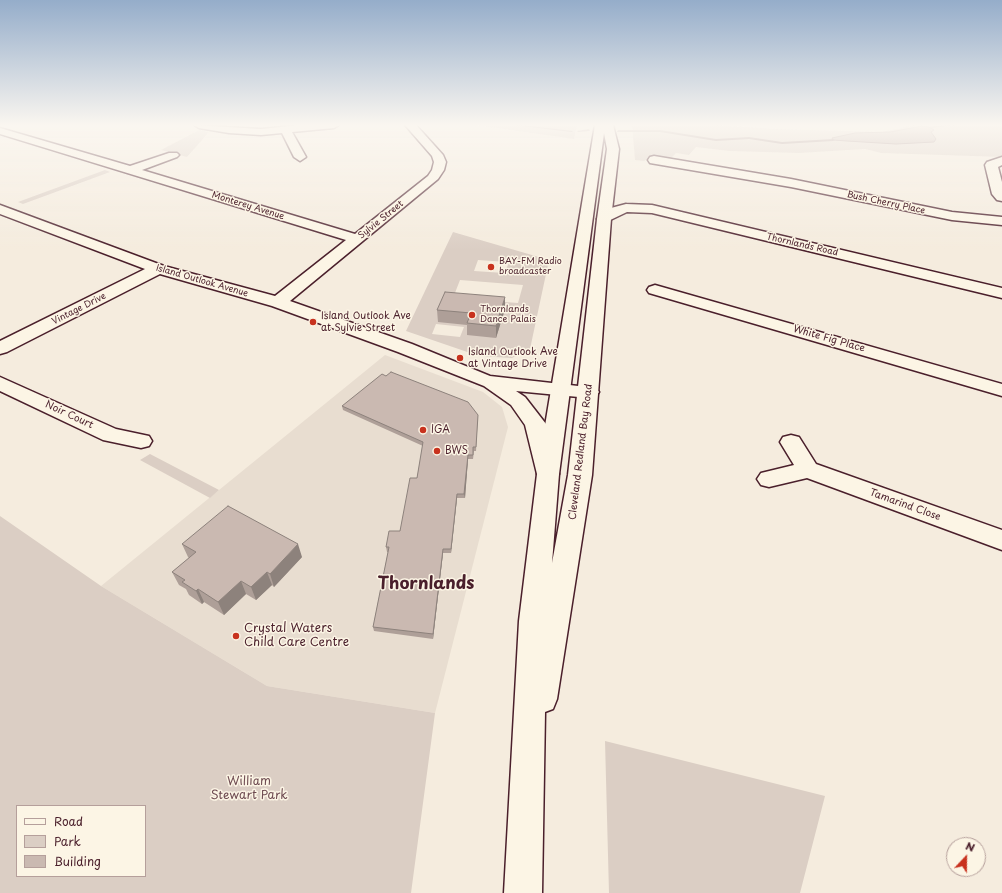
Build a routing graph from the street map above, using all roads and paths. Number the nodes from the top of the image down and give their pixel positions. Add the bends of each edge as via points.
1 (120, 167) edge
2 (140, 167) edge
3 (439, 167) edge
4 (594, 167) edge
5 (599, 167) edge
6 (611, 167) edge
7 (712, 167) edge
8 (993, 167) edge
9 (131, 170) junction
10 (593, 178) junction
11 (608, 186) junction
12 (1002, 197) edge
13 (0, 209) edge
14 (604, 219) junction
15 (1002, 221) edge
16 (358, 239) junction
17 (158, 269) junction
18 (1002, 287) edge
19 (655, 290) dead end
20 (1002, 293) edge
21 (278, 302) junction
22 (0, 348) edge
23 (405, 348) junction
24 (486, 381) junction
25 (562, 382) junction
26 (0, 383) edge
27 (590, 384) junction
28 (1002, 390) edge
29 (141, 441) dead end
30 (791, 442) dead end
31 (808, 470) junction
32 (548, 474) junction
33 (769, 479) dead end
34 (1002, 540) edge
35 (529, 777) junction
36 (524, 893) edge

1 - 9 main road, Monterey Avenue
2 - 9 main road
3 - 16 main road, Sylvie Street via 432,179
4 - 10 main road, Cleveland Redland Bay Road
5 - 10 main road
6 - 11 main road, Cleveland Redland Bay Road
7 - 15 main road, Bush Cherry Place via 952,216
8 - 12 main road
9 - 16 main road, Monterey Avenue
10 - 25 main road, Cleveland Redland Bay Road
11 - 14 main road, Cleveland Redland Bay Road
11 - 18 main road, Thornlands Road via 628,199
13 - 17 main road, Island Outlook Avenue
14 - 20 main road, Thornlands Road via 626,208 652,209
14 - 27 main road, Cleveland Redland Bay Road
16 - 21 main road, Sylvie Street
17 - 21 main road, Island Outlook Avenue
17 - 22 main road, Vintage Drive
19 - 28 main road, White Fig Place
21 - 23 main road, Island Outlook Avenue
23 - 24 main road, Island Outlook Avenue
23 - 25 main road, Island Outlook Avenue
24 - 25 main road, Island Outlook Avenue
24 - 32 main road via 518,401 535,424
25 - 27 main road, Island Outlook Avenue
25 - 32 main road, Cleveland Redland Bay Road
26 - 29 main road, Noir Court via 111,435
27 - 35 main road, Cleveland Redland Bay Road via 580,475
30 - 31 main road
31 - 33 main road
31 - 34 main road, Tamarind Close
32 - 35 main road, Cleveland Redland Bay Road via 533,621
35 - 36 main road, Cleveland Redland Bay Road

